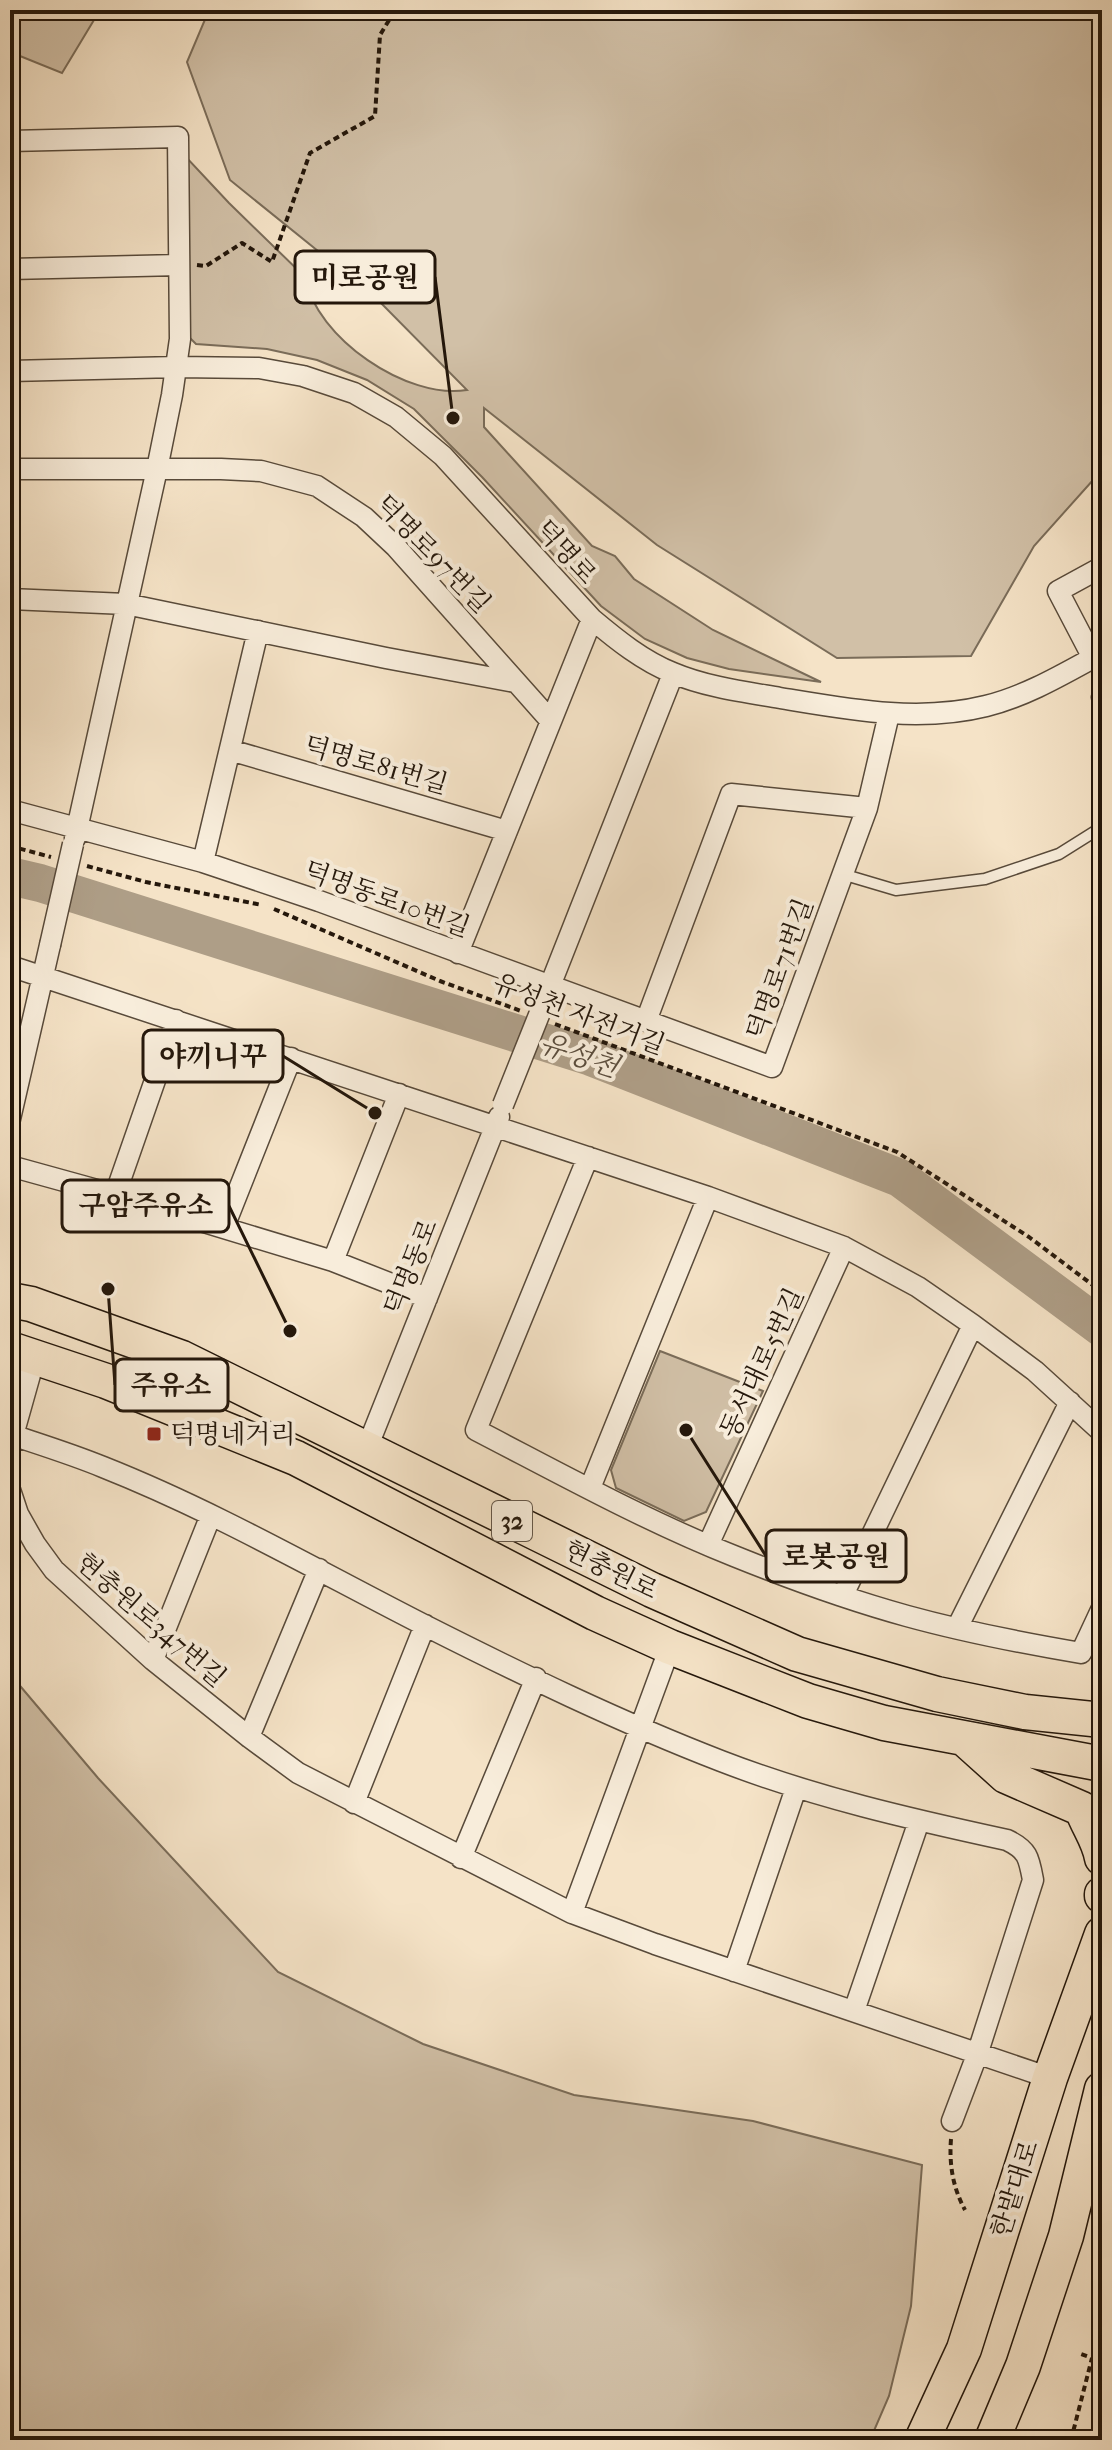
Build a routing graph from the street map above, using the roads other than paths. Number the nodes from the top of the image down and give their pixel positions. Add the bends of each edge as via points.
1 (10, 141) edge
2 (179, 265) junction
3 (10, 269) edge
4 (177, 367) junction
5 (10, 371) edge
6 (10, 469) edge
7 (157, 469) junction
8 (1102, 567) edge
9 (10, 599) edge
10 (126, 604) junction
11 (592, 619) junction
12 (258, 631) junction
13 (1098, 655) edge
14 (673, 674) junction
15 (515, 682) junction
16 (1097, 697) dead end
17 (889, 714) junction
18 (550, 720) junction
19 (1102, 727) edge
20 (230, 750) junction
21 (867, 808) junction
22 (10, 810) edge
23 (1102, 827) edge
24 (507, 831) junction
25 (75, 836) junction
26 (203, 862) junction
27 (842, 874) junction
28 (458, 953) junction
29 (10, 966) edge
30 (44, 976) junction
31 (548, 993) junction
32 (176, 1020) junction
33 (646, 1021) junction
34 (291, 1058) junction
35 (399, 1094) junction
36 (10, 1119) edge
37 (495, 1127) junction
38 (588, 1157) junction
39 (10, 1166) edge
40 (115, 1195) junction
41 (708, 1197) junction
42 (224, 1227) junction
43 (844, 1247) junction
44 (333, 1261) junction
45 (427, 1298) junction
46 (10, 1300) edge
47 (973, 1325) junction
48 (22, 1353) edge
49 (1070, 1402) junction
50 (1102, 1432) edge
51 (11, 1440) edge
52 (367, 1448) junction
53 (590, 1488) junction
54 (10, 1490) edge
55 (211, 1515) junction
56 (708, 1545) junction
57 (319, 1569) junction
58 (843, 1595) junction
59 (1102, 1608) edge
60 (425, 1625) junction
61 (957, 1628) junction
62 (670, 1647) junction
63 (153, 1660) junction
64 (536, 1678) junction
65 (1102, 1720) edge
66 (640, 1727) junction
67 (249, 1737) junction
68 (965, 1740) junction
69 (1102, 1764) edge
70 (796, 1788) junction
71 (354, 1803) junction
72 (919, 1821) junction
73 (461, 1858) junction
74 (1102, 1858) edge
75 (572, 1913) junction
76 (1102, 1934) edge
77 (734, 1971) junction
78 (854, 2011) junction
79 (977, 2055) junction
80 (1050, 2078) junction
81 (1102, 2089) edge
82 (952, 2121) road end
83 (922, 2440) edge
84 (992, 2440) edge

1 - 2 street via 178,137
2 - 3 street
2 - 4 street
4 - 5 street, 덕명로
4 - 7 street
4 - 11 street, 덕명로 via 259,368 303,376 354,393 396,417 443,456
6 - 7 street, 덕명로97번길
7 - 10 street
7 - 15 street, 덕명로97번길 via 261,471 317,486 364,517 396,547
8 - 13 street via 1058,591
9 - 10 street
10 - 12 street
10 - 25 street
11 - 14 street, 덕명로
11 - 18 street
12 - 15 street
12 - 20 street
13 - 17 street, 덕명로 via 1028,692 985,706
14 - 17 street, 덕명로 via 739,691
14 - 31 street
15 - 18 street, 덕명로97번길
16 - 19 lane
17 - 21 street, 덕명로71번길
18 - 24 street
20 - 24 street, 덕명로81번길
20 - 26 street
21 - 27 street, 덕명로71번길
21 - 33 street via 731,794
22 - 25 street, 덕명동로10번길
23 - 27 lane via 1059,854 985,879 896,890
24 - 28 street
25 - 26 street, 덕명동로10번길
25 - 30 street, bridge
26 - 28 street, 덕명동로10번길
27 - 33 street, 덕명로71번길 via 772,1067
28 - 31 street, 덕명동로10번길
29 - 30 street
30 - 32 street
30 - 36 street
31 - 33 street, 덕명로71번길
31 - 37 street, 덕명동로, bridge
32 - 34 street
32 - 40 street
34 - 35 street
34 - 42 street
35 - 37 street
35 - 44 street
37 - 38 street
37 - 45 street, 덕명동로
38 - 41 street
38 - 53 street via 476,1430
39 - 40 street
40 - 42 street
41 - 43 street
41 - 53 street
42 - 44 street
43 - 47 street via 918,1287
43 - 56 street, 동서대로5번길
44 - 45 street
45 - 52 street, 덕명동로
46 - 52 main road, 현충원로 / 32 via 182,1358
47 - 49 street
47 - 58 street
48 - 51 street
48 - 62 main road, 현충원로 / 32 via 296,1458
49 - 50 street
49 - 61 street
51 - 55 street via 104,1467
52 - 65 main road, 현충원로 / 32 via 652,1590 797,1654 937,1694 1025,1712
53 - 56 street
54 - 63 street, 현충원로347번길 via 18,1514 54,1570
55 - 57 street
55 - 63 street
56 - 58 street
57 - 60 street
57 - 67 street
58 - 61 street
59 - 61 street via 1081,1653
60 - 64 street
60 - 71 street
62 - 66 street
62 - 68 main road, 현충원로 via 808,1701
63 - 67 street, 현충원로347번길
64 - 66 street
64 - 73 street
66 - 70 street
66 - 75 street
67 - 71 street, 현충원로347번길 via 298,1773
68 - 69 main road, 현충원로
68 - 74 main road via 1006,1776 1082,1809
70 - 72 street
70 - 77 street
71 - 73 street, 현충원로347번길
72 - 78 street
72 - 79 street via 1007,1840 1023,1847 1030,1863 1033,1880
73 - 75 street, 현충원로347번길
75 - 77 street, 현충원로347번길
76 - 80 main road, 한밭대로
77 - 78 street, 현충원로347번길
78 - 79 street, 현충원로347번길
79 - 80 street, 현충원로347번길
79 - 82 street
80 - 83 main road, 한밭대로 via 964,2349
81 - 84 main road via 1066,2236

